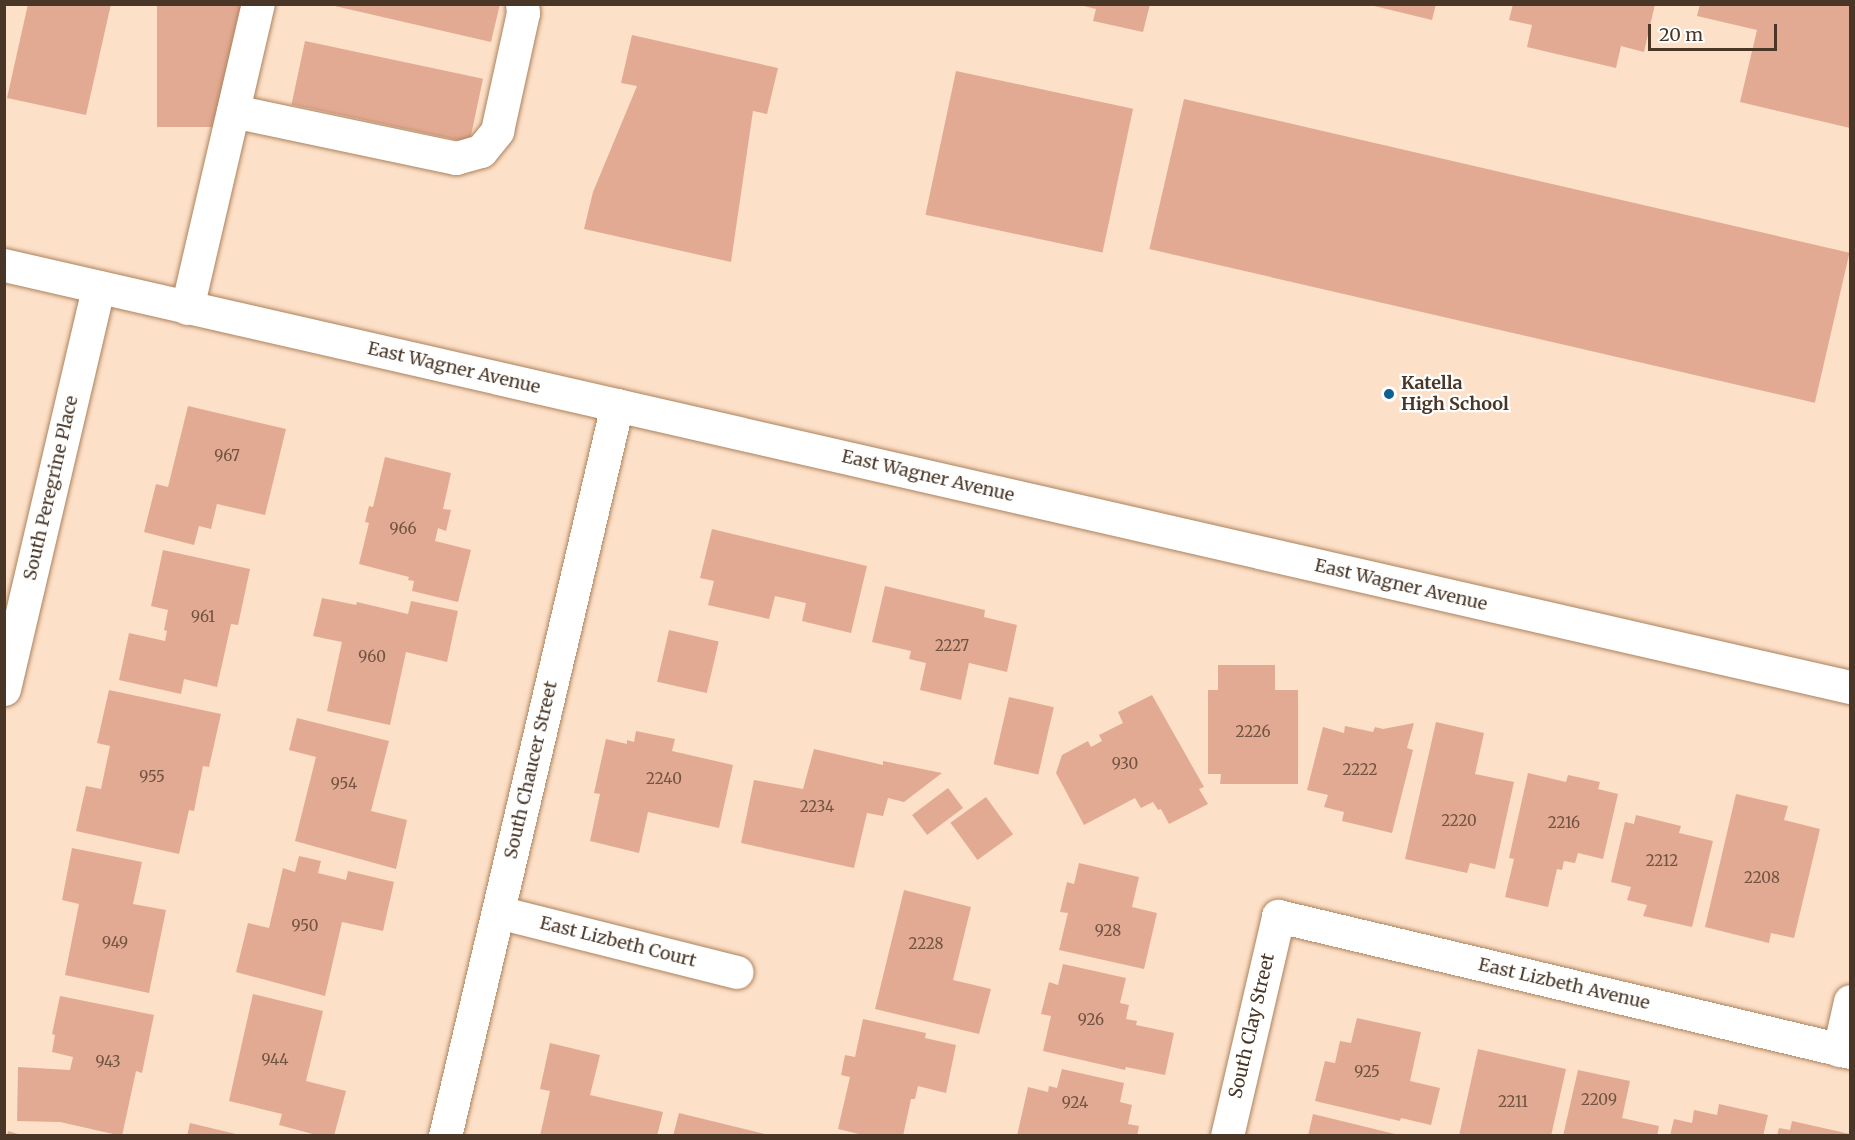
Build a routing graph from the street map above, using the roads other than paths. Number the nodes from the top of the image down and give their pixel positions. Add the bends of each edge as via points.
1 (258, 4) edge
2 (522, 4) edge
3 (233, 111) junction
4 (4, 265) edge
5 (98, 287) junction
6 (188, 308) junction
7 (617, 405) junction
8 (1851, 687) edge
9 (4, 689) edge
10 (498, 912) junction
11 (1278, 916) joint
12 (737, 972) dead end
13 (1851, 1001) edge
14 (1845, 1051) edge
15 (445, 1136) edge
16 (1227, 1136) edge

1 - 3 street
2 - 3 street via 497,131 481,151 456,159
3 - 6 street
4 - 5 street, East Wagner Avenue
5 - 6 street, East Wagner Avenue
5 - 9 street, South Peregrine Place
6 - 7 street, East Wagner Avenue
7 - 8 street, East Wagner Avenue
7 - 10 street, South Chaucer Street
10 - 12 street, East Lizbeth Court
10 - 15 street, South Chaucer Street
11 - 14 street, East Lizbeth Avenue
11 - 16 street, South Clay Street
13 - 14 street

